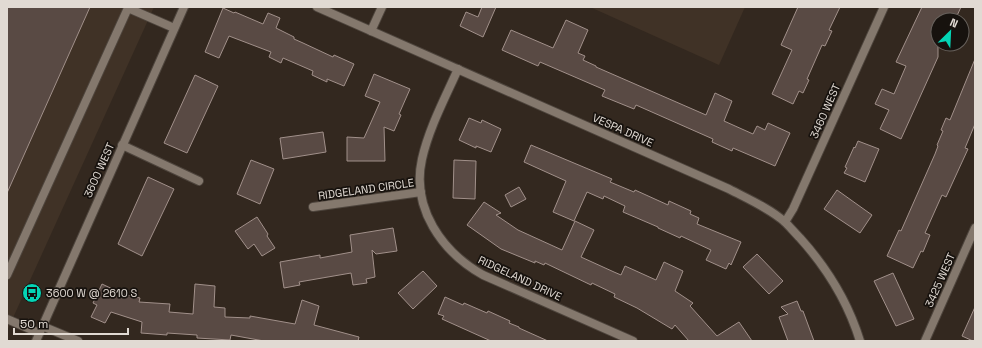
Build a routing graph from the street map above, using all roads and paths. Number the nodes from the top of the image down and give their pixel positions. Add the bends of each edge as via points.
1 (184, 7) edge
2 (318, 7) edge
3 (382, 7) edge
4 (884, 7) edge
5 (174, 28) junction
6 (371, 31) junction
7 (458, 69) junction
8 (122, 145) junction
9 (199, 181) dead end
10 (421, 192) junction
11 (313, 207) dead end
12 (785, 222) junction
13 (975, 228) edge
14 (7, 275) edge
15 (7, 319) edge
16 (41, 329) junction
17 (36, 341) edge
18 (78, 341) edge
19 (633, 341) edge
20 (860, 341) edge
21 (925, 341) edge

1 - 5 street, 3600 WEST
2 - 6 street, VESPA DRIVE
3 - 6 street
4 - 12 street, 3460 WEST
5 - 8 street, 3600 WEST
5 - 14 street via 128,8
6 - 7 street, VESPA DRIVE
7 - 10 street, RIDGELAND DRIVE via 421,161
7 - 12 street, VESPA DRIVE via 730,189
8 - 9 street
8 - 16 street, 3600 WEST
10 - 11 street, RIDGELAND CIRCLE
10 - 19 street, RIDGELAND DRIVE via 434,230 455,256 469,266 490,278
12 - 20 street, VESPA DRIVE via 806,245 836,286
13 - 21 street, 3425 WEST
15 - 16 street
16 - 17 street, 3600 WEST
16 - 18 street

